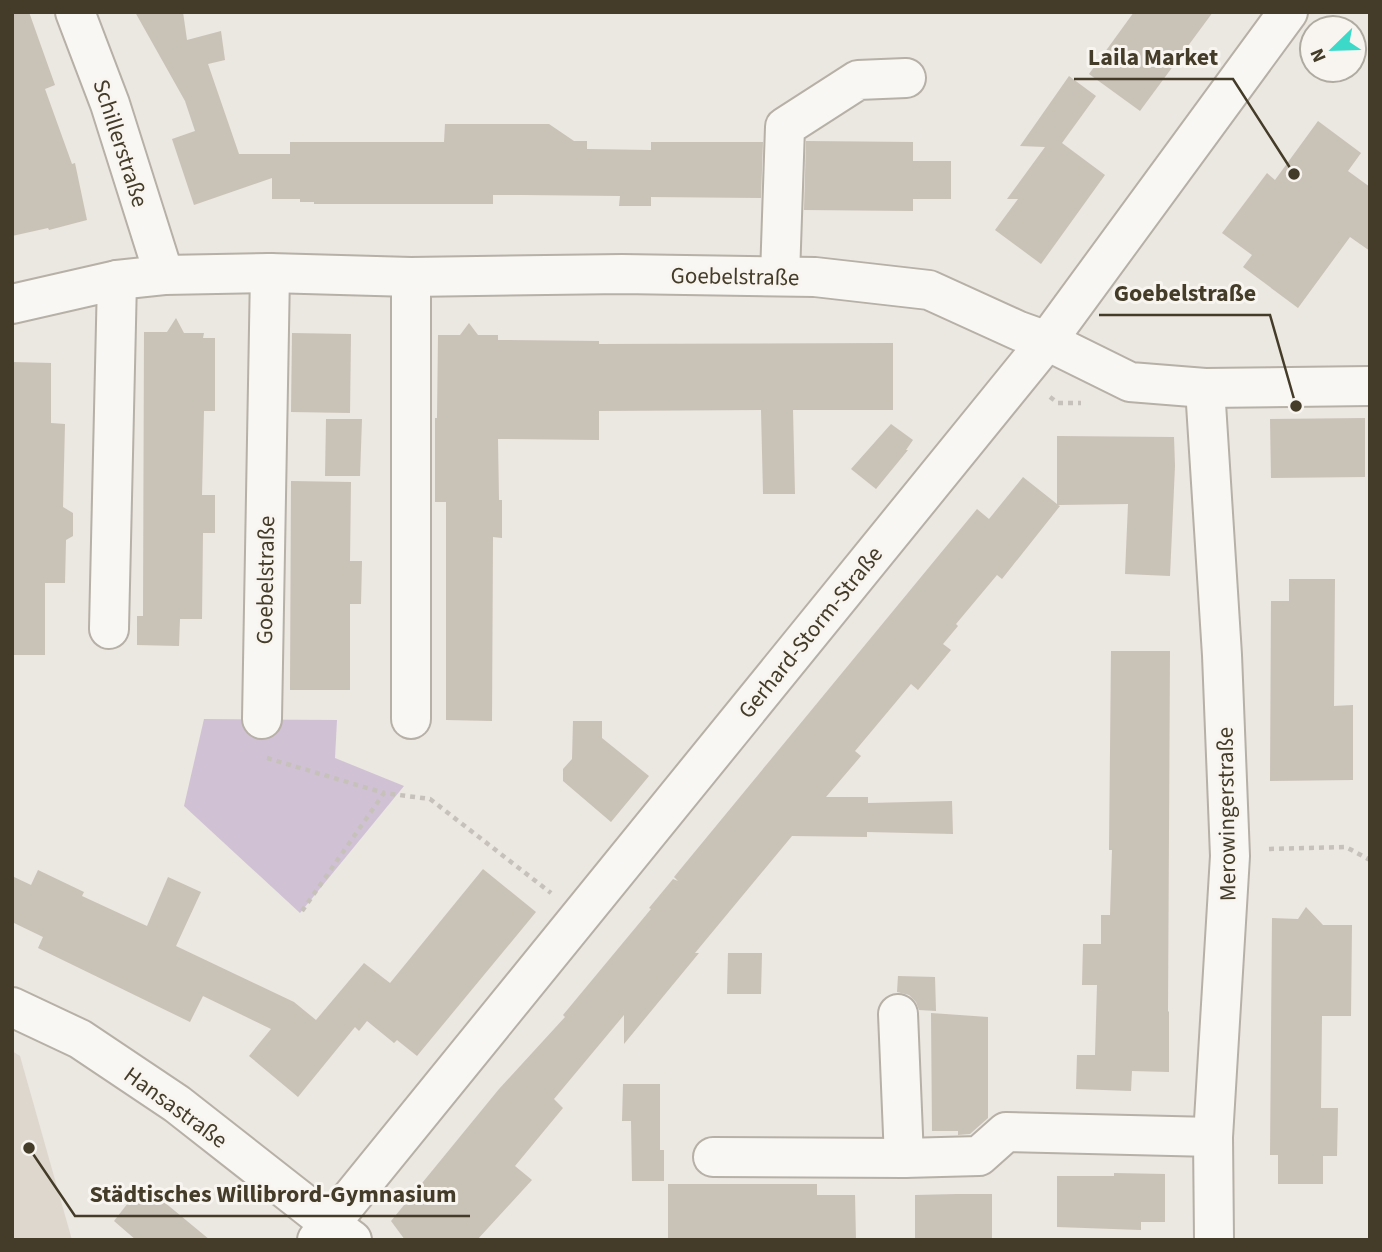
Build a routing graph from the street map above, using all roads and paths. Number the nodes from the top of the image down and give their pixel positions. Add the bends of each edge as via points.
1 (75, 12) edge
2 (1288, 12) edge
3 (905, 78) dead end
4 (270, 273) junction
5 (164, 275) junction
6 (411, 276) junction
7 (780, 276) junction
8 (117, 280) junction
9 (12, 304) edge
10 (1047, 341) junction
11 (1021, 374) junction
12 (1370, 386) edge
13 (1205, 388) junction
14 (1085, 403) dead end
15 (109, 629) dead end
16 (411, 719) dead end
17 (262, 738) joint
18 (384, 793) junction
19 (1230, 856) junction
20 (1370, 860) edge
21 (553, 894) dead end
22 (302, 911) dead end
23 (12, 1007) edge
24 (898, 1014) dead end
25 (1213, 1137) junction
26 (713, 1157) dead end
27 (904, 1158) junction
28 (333, 1234) edge
29 (1214, 1240) edge

1 - 5 street, Schillerstraße via 110,104
2 - 10 street, Gerhard-Storm-Straße
3 - 7 street via 858,80 785,127
4 - 5 street, Goebelstraße
4 - 6 street, Goebelstraße
4 - 17 street, Goebelstraße
5 - 8 street, Goebelstraße
6 - 7 street, Goebelstraße
6 - 16 street
7 - 10 street, Goebelstraße via 929,290
8 - 9 street, Goebelstraße
8 - 15 street
10 - 11 street, Gerhard-Storm-Straße
10 - 13 street, Goebelstraße via 1130,382
11 - 14 path via 1058,403
11 - 28 street, Gerhard-Storm-Straße
12 - 13 street, Goebelstraße
13 - 19 street, Merowingerstraße
17 - 18 path
18 - 21 path via 430,799
18 - 22 path
19 - 20 path via 1261,849 1346,847
19 - 25 street, Merowingerstraße
23 - 28 street, Hansastraße via 80,1039 177,1104
24 - 27 street
25 - 27 street via 1006,1132 979,1156
25 - 29 street, Merowingerstraße
26 - 27 street

